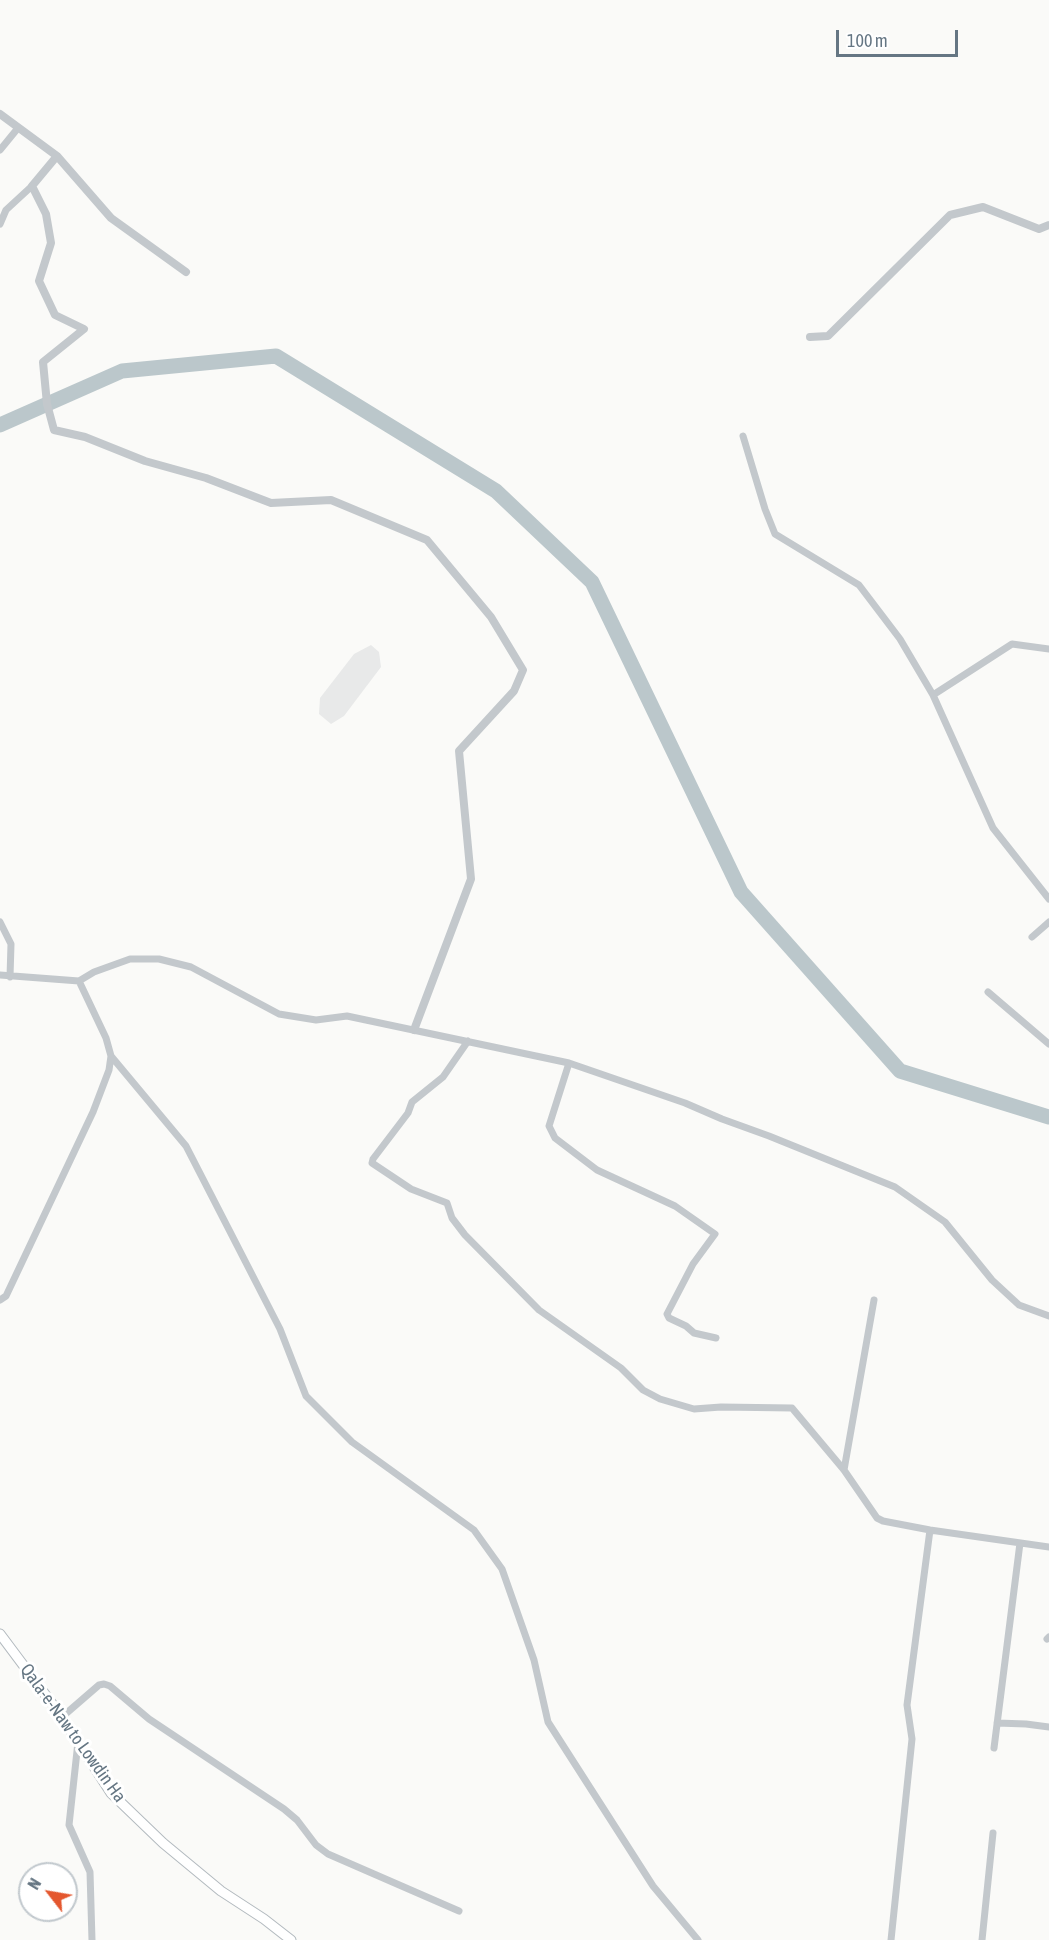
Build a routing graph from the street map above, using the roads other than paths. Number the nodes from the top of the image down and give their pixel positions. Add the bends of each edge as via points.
1 (0, 114) edge
2 (18, 128) junction
3 (0, 150) edge
4 (57, 156) junction
5 (32, 186) junction
6 (0, 224) edge
7 (1049, 225) edge
8 (186, 272) dead end
9 (810, 337) dead end
10 (743, 436) dead end
11 (1049, 649) edge
12 (933, 695) junction
13 (1049, 899) edge
14 (0, 922) edge
15 (1049, 922) edge
16 (1032, 937) dead end
17 (0, 975) edge
18 (10, 977) junction
19 (79, 981) junction
20 (988, 992) dead end
21 (414, 1029) junction
22 (468, 1041) junction
23 (1049, 1044) edge
24 (111, 1056) junction
25 (568, 1063) junction
26 (0, 1300) edge
27 (874, 1300) dead end
28 (1049, 1316) edge
29 (716, 1338) dead end
30 (844, 1470) junction
31 (930, 1530) junction
32 (1020, 1543) junction
33 (1049, 1547) edge
34 (0, 1634) edge
35 (62, 1717) junction
36 (997, 1723) junction
37 (1049, 1727) edge
38 (78, 1742) junction
39 (994, 1748) dead end
40 (993, 1833) dead end
41 (459, 1911) dead end
42 (92, 1940) edge
43 (291, 1940) edge
44 (698, 1940) edge
45 (891, 1940) edge
46 (982, 1940) edge

1 - 2 street
2 - 3 street
2 - 4 street
4 - 5 street
4 - 8 street via 111,218
5 - 6 street via 6,210
5 - 21 street via 46,214 51,243 39,281 55,315 84,329 43,362 54,430 85,437 271,503 331,500 427,540 491,617 523,670 514,690 459,751 471,879
7 - 9 street via 1038,229 983,207 950,215 828,336
10 - 12 street via 775,534 859,585 900,639
11 - 12 street via 1012,644
12 - 13 street via 993,828
14 - 18 street via 11,944
15 - 16 street
17 - 18 street
18 - 19 street
19 - 21 street via 130,959 159,959 191,967 279,1014 316,1020 347,1016
19 - 24 street
20 - 23 street
21 - 22 street
22 - 25 street
22 - 30 street via 443,1077 412,1102 373,1159 375,1167 411,1189 447,1203 465,1235 540,1310 621,1368 643,1390 694,1409 792,1408
24 - 26 street via 93,1112 6,1296
24 - 44 street via 186,1146 280,1329 306,1396 352,1442 474,1530 502,1569 534,1660 548,1722 653,1886
25 - 28 street via 685,1103 895,1187 945,1222 992,1281 1018,1305
25 - 29 street via 549,1126 555,1138 597,1170 675,1206 715,1234 693,1264 667,1314 694,1333
27 - 30 street
30 - 31 street via 878,1518
31 - 32 street
31 - 45 street via 907,1705 912,1739
32 - 33 street
32 - 36 street
34 - 35 main road, Qala-e-Naw to Lowdin Ha
35 - 38 main road, Qala-e-Naw to Lowdin Ha
35 - 41 street via 99,1685 110,1686 149,1719 284,1809 328,1854
36 - 37 street
36 - 39 street
38 - 42 street via 69,1825 90,1872
38 - 43 main road, Qala-e-Naw to Lowdin Ha via 111,1793 163,1843 221,1891
40 - 46 street

